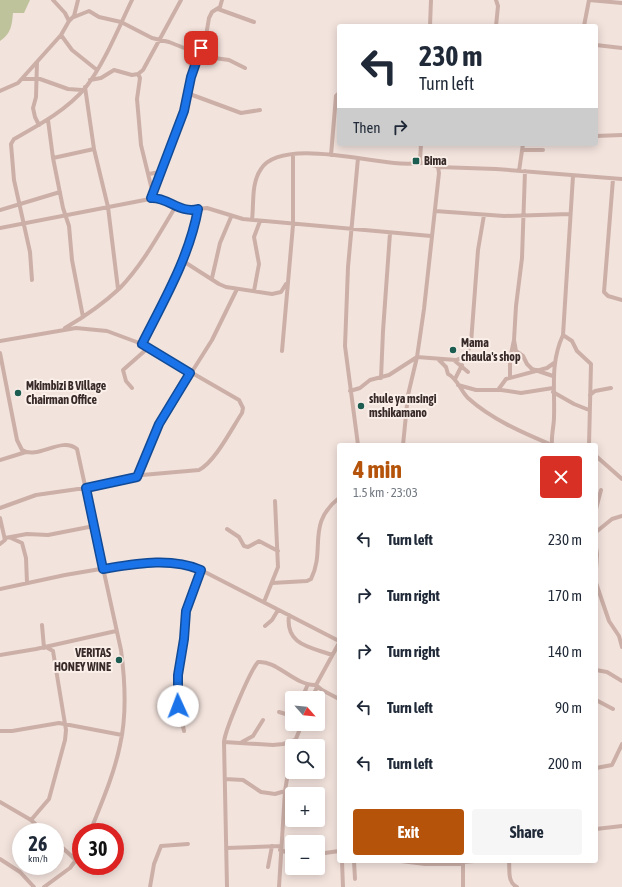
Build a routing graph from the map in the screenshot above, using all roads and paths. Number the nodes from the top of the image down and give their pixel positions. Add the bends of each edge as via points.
1 (52, 0) edge
2 (78, 0) edge
3 (132, 0) edge
4 (181, 0) edge
5 (222, 0) edge
6 (431, 0) edge
7 (496, 0) edge
8 (589, 0) edge
9 (622, 3) edge
10 (218, 9) junction
11 (74, 17) junction
12 (69, 21) junction
13 (121, 22) junction
14 (254, 22) dead end
15 (430, 24) edge
16 (496, 24) edge
17 (584, 24) edge
18 (61, 35) junction
19 (159, 40) junction
20 (598, 45) edge
21 (622, 48) edge
22 (198, 53) junction
23 (37, 62) junction
24 (245, 68) dead end
25 (97, 70) junction
26 (138, 74) junction
27 (36, 78) junction
28 (22, 79) junction
29 (90, 80) junction
30 (84, 89) junction
31 (0, 91) edge
32 (187, 93) junction
33 (337, 95) edge
34 (260, 110) dead end
35 (48, 120) junction
36 (40, 125) junction
37 (622, 135) edge
38 (598, 136) edge
39 (421, 146) edge
40 (523, 146) edge
41 (94, 149) junction
42 (522, 150) junction
43 (543, 150) dead end
44 (293, 154) junction
45 (331, 155) junction
46 (53, 158) junction
47 (358, 158) junction
48 (422, 163) junction
49 (438, 167) junction
50 (519, 171) junction
51 (160, 172) junction
52 (525, 172) junction
53 (149, 174) junction
54 (573, 176) junction
55 (613, 179) junction
56 (622, 179) edge
57 (154, 190) junction
58 (60, 192) junction
59 (151, 198) junction
60 (19, 205) junction
61 (176, 206) junction
62 (108, 207) junction
63 (198, 209) junction
64 (0, 210) edge
65 (434, 211) junction
66 (570, 214) junction
67 (66, 215) junction
68 (484, 215) junction
69 (524, 215) junction
70 (231, 217) junction
71 (252, 220) junction
72 (260, 221) junction
73 (25, 224) junction
74 (293, 225) junction
75 (0, 228) edge
76 (351, 229) junction
77 (390, 232) junction
78 (431, 236) junction
79 (183, 261) junction
80 (212, 278) junction
81 (32, 280) dead end
82 (287, 284) junction
83 (118, 289) junction
84 (237, 289) junction
85 (254, 291) junction
86 (622, 300) edge
87 (83, 317) junction
88 (63, 330) junction
89 (563, 335) junction
90 (514, 340) junction
91 (0, 341) edge
92 (142, 344) junction
93 (148, 348) junction
94 (282, 351) dead end
95 (0, 353) edge
96 (417, 357) junction
97 (438, 359) junction
98 (455, 360) junction
99 (554, 362) junction
100 (404, 364) junction
101 (462, 365) junction
102 (415, 368) junction
103 (537, 370) junction
104 (468, 372) dead end
105 (190, 373) junction
106 (553, 376) junction
107 (381, 378) junction
108 (510, 378) junction
109 (455, 379) junction
110 (458, 385) junction
111 (132, 388) dead end
112 (611, 388) dead end
113 (498, 390) junction
114 (553, 390) junction
115 (350, 391) junction
116 (590, 395) junction
117 (589, 410) junction
118 (358, 443) edge
119 (403, 443) edge
120 (547, 443) edge
121 (552, 443) edge
122 (589, 443) edge
123 (26, 452) junction
124 (598, 458) edge
125 (0, 460) edge
126 (137, 477) junction
127 (622, 479) edge
128 (86, 488) junction
129 (601, 490) dead end
130 (337, 500) edge
131 (275, 501) dead end
132 (598, 501) edge
133 (0, 508) edge
134 (622, 516) edge
135 (0, 518) edge
136 (94, 526) junction
137 (227, 529) dead end
138 (598, 531) edge
139 (5, 538) junction
140 (11, 538) junction
141 (0, 544) edge
142 (278, 551) junction
143 (103, 569) junction
144 (201, 570) junction
145 (27, 583) junction
146 (272, 583) junction
147 (0, 589) edge
148 (598, 594) edge
149 (264, 602) junction
150 (278, 610) junction
151 (289, 615) junction
152 (42, 625) dead end
153 (265, 626) dead end
154 (116, 631) junction
155 (337, 641) edge
156 (56, 644) junction
157 (337, 646) edge
158 (45, 647) junction
159 (622, 647) edge
160 (53, 651) junction
161 (0, 655) edge
162 (332, 655) junction
163 (598, 670) edge
164 (622, 682) edge
165 (308, 684) junction
166 (317, 686) junction
167 (305, 691) edge
168 (315, 691) edge
169 (337, 698) edge
170 (598, 701) edge
171 (613, 709) dead end
172 (279, 712) dead end
173 (285, 714) edge
174 (263, 720) dead end
175 (64, 723) junction
176 (0, 731) edge
177 (184, 731) dead end
178 (122, 735) junction
179 (224, 742) junction
180 (285, 743) edge
181 (240, 744) junction
182 (622, 744) edge
183 (598, 768) edge
184 (225, 779) junction
185 (286, 779) edge
186 (284, 791) junction
187 (0, 802) edge
188 (32, 820) junction
189 (35, 823) edge
190 (94, 823) edge
191 (622, 826) edge
192 (598, 829) edge
193 (188, 844) dead end
194 (272, 846) junction
195 (226, 848) junction
196 (280, 848) junction
197 (64, 849) edge
198 (285, 850) edge
199 (337, 851) edge
200 (325, 853) edge
201 (72, 856) edge
202 (0, 859) edge
203 (342, 863) edge
204 (354, 863) edge
205 (417, 863) edge
206 (463, 863) edge
207 (509, 863) edge
208 (72, 865) edge
209 (268, 867) dead end
210 (356, 879) dead end
211 (34, 887) edge
212 (44, 887) edge
213 (150, 887) edge
214 (227, 887) edge
215 (279, 887) edge
216 (343, 887) edge
217 (463, 887) edge
218 (517, 887) edge

1 - 12 street
2 - 11 street
3 - 13 street
4 - 19 street
5 - 10 street
6 - 15 street
7 - 16 street
8 - 9 street
8 - 17 street
10 - 14 street
10 - 22 street via 210,14 206,36
11 - 12 street
11 - 13 street via 90,11
12 - 18 street
13 - 19 street
13 - 25 street
18 - 23 street
18 - 25 street via 72,50
19 - 22 street
19 - 26 street via 146,66
20 - 21 street
22 - 24 street via 229,60
22 - 32 street
23 - 27 street
23 - 28 street
25 - 29 street
26 - 29 street via 114,70 101,78
26 - 53 street via 140,78 137,99 141,145
27 - 28 street
27 - 30 street via 68,89
27 - 36 street via 33,112
28 - 31 street
29 - 30 street
30 - 35 street
30 - 41 street
32 - 34 street via 241,113
32 - 51 street via 184,111
33 - 45 street
35 - 36 street
35 - 46 street
36 - 60 street via 14,139 11,144
37 - 38 street
39 - 48 street
40 - 42 street
41 - 46 street
41 - 62 street
42 - 43 street
42 - 50 street
44 - 45 street
44 - 71 street via 272,159 260,170 255,184
44 - 74 street
45 - 47 street
46 - 58 street
47 - 48 street via 393,164
47 - 76 street
48 - 49 street
49 - 50 street
49 - 65 street
50 - 52 street
51 - 53 street
51 - 57 street
52 - 54 street
52 - 69 street
53 - 57 street via 150,186
54 - 55 street
54 - 66 street
55 - 56 street
55 - 86 street via 604,292 608,296
57 - 59 street
58 - 60 street
58 - 67 street
59 - 61 street via 159,198
59 - 62 street
60 - 64 street
60 - 73 street
61 - 63 street via 190,210
61 - 83 street via 133,272
62 - 67 street
62 - 83 street
63 - 70 street via 207,208
63 - 79 street
65 - 68 street
65 - 78 street
66 - 69 street
66 - 89 street
67 - 73 street
67 - 87 street
68 - 69 street
68 - 98 street via 478,250 471,343 466,356
69 - 90 street
70 - 71 street
70 - 80 street via 220,243
71 - 72 street
72 - 74 street
72 - 85 street via 254,237 259,264
73 - 75 street
73 - 81 street
74 - 76 street
74 - 82 street
76 - 77 street
76 - 115 street via 345,334
77 - 78 street
77 - 107 street
78 - 96 street
79 - 80 street
79 - 92 street
80 - 84 street via 220,285
82 - 85 street via 278,293
82 - 94 street
83 - 87 street
84 - 85 street
84 - 105 street via 212,340
87 - 88 street
88 - 91 street
88 - 92 street via 88,328
89 - 99 street
89 - 116 street via 572,341 577,351 591,363
90 - 103 street via 517,352 523,356 527,364
90 - 108 street
92 - 93 street
93 - 105 street
93 - 111 street via 123,370 126,381
95 - 123 street via 17,440
96 - 97 street
96 - 100 street
96 - 102 street
97 - 98 street
97 - 109 street via 446,367 448,374
98 - 101 street
99 - 103 street via 549,367
99 - 106 street
100 - 102 street
100 - 107 street
101 - 104 street
101 - 109 street
102 - 119 street via 408,395
103 - 106 street
103 - 108 street
105 - 126 street via 159,424
105 - 126 street via 241,401 242,412 204,468
106 - 114 street
107 - 115 street via 370,380 360,388
108 - 113 street via 506,379
109 - 110 street
110 - 113 street via 476,390
110 - 120 street via 468,398 486,411 514,429
112 - 116 street
113 - 114 street via 521,393
114 - 117 street via 574,404
114 - 121 street
115 - 118 street
116 - 117 street
117 - 122 street
123 - 125 street
123 - 128 street via 73,446 77,449
124 - 127 street
126 - 128 street
128 - 133 street via 36,495
128 - 136 street
129 - 132 street
130 - 146 street via 327,509 319,524 316,564 311,579
131 - 142 street
134 - 138 street via 612,519
135 - 139 street
136 - 140 street via 48,535 27,534
136 - 143 street
137 - 142 street via 239,537 246,547 259,541
139 - 140 street
139 - 141 street
140 - 145 street via 22,543 27,560
142 - 146 street via 278,569
143 - 144 street via 154,563 188,566
143 - 145 street
143 - 154 street
144 - 149 street
144 - 177 street via 187,605 178,675 178,702
145 - 147 street
146 - 149 street
148 - 159 street
149 - 150 street
150 - 151 street
150 - 153 street
151 - 155 street
151 - 162 street via 288,627 294,639
152 - 158 street
154 - 156 street
154 - 178 street via 123,670
156 - 158 street
156 - 160 street
157 - 162 street
158 - 160 street
158 - 161 street
160 - 175 street
162 - 166 street
163 - 164 street via 607,672
165 - 166 street
165 - 167 street
165 - 179 street via 266,663 258,662 225,732
166 - 168 street
166 - 169 street
170 - 171 street
172 - 173 street
174 - 181 street via 252,736
175 - 176 street
175 - 178 street
175 - 188 street via 65,740 51,794 48,802
178 - 190 street via 110,781
179 - 181 street
179 - 184 street
180 - 181 street
182 - 183 street via 612,765
184 - 186 street via 243,780 261,792 275,794
184 - 195 street
185 - 186 street
186 - 196 street
187 - 188 street
188 - 189 street
191 - 192 street
193 - 213 street via 161,846 154,864
194 - 195 street
194 - 196 street
194 - 209 street
195 - 214 street
196 - 198 street
196 - 215 street
197 - 201 street
199 - 200 street
202 - 211 street via 20,872
203 - 216 street
204 - 210 street
205 - 206 street
206 - 217 street
207 - 218 street via 509,877 512,885
208 - 212 street

